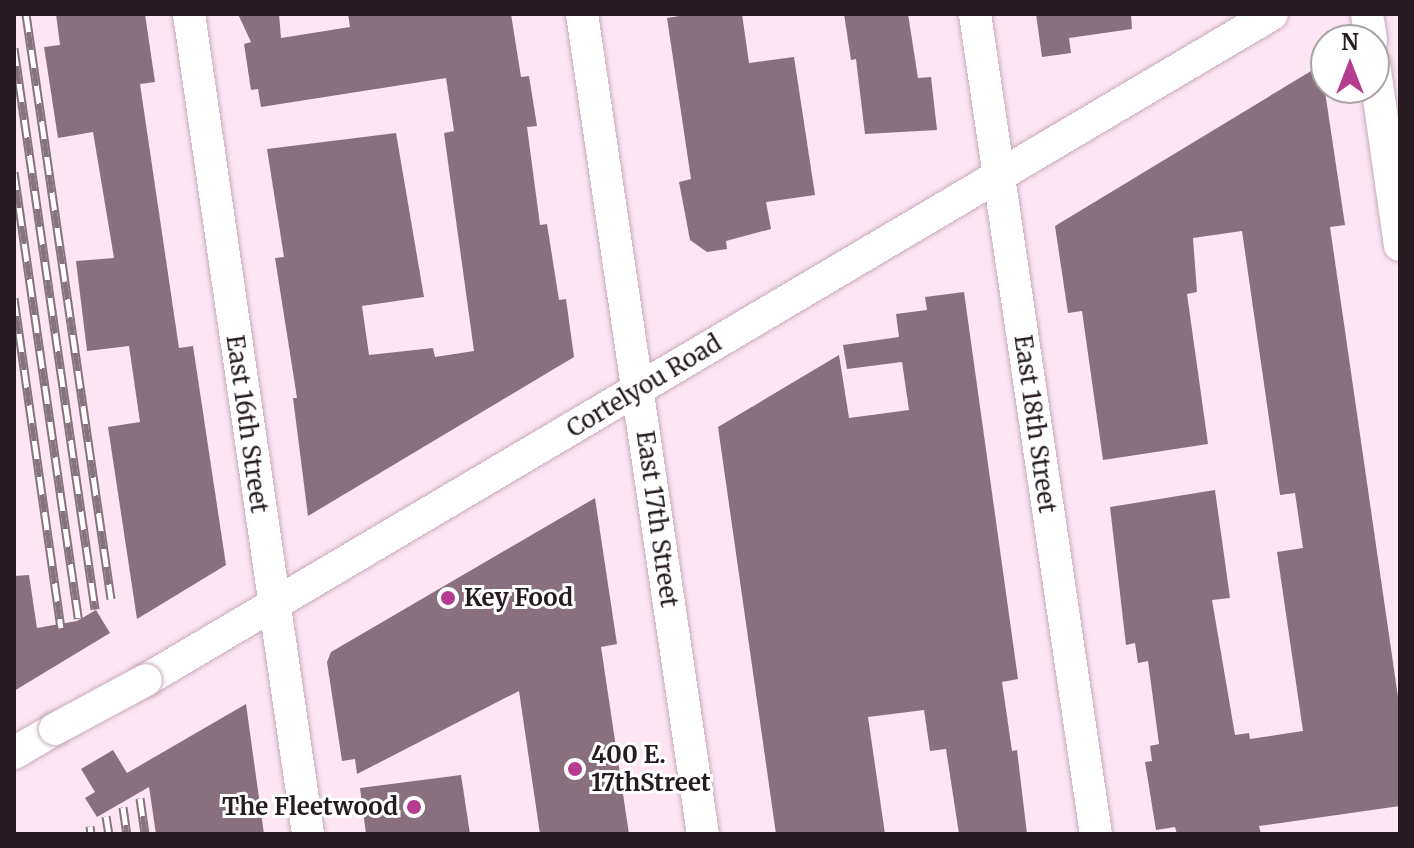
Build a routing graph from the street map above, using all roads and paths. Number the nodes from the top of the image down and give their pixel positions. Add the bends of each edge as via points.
1 (189, 14) edge
2 (582, 14) edge
3 (975, 14) edge
4 (1272, 14) edge
5 (1380, 104) edge
6 (998, 176) junction
7 (1400, 245) edge
8 (638, 390) junction
9 (274, 604) junction
10 (14, 753) edge
11 (308, 834) edge
12 (703, 834) edge
13 (1096, 834) edge

1 - 9 street, East 16th Street
2 - 8 street, East 17th Street
3 - 6 street, East 18th Street
4 - 6 street, Cortelyou Road
5 - 7 street
6 - 8 street, Cortelyou Road
6 - 13 street, East 18th Street
8 - 9 street, Cortelyou Road
8 - 12 street, East 17th Street
9 - 10 street, Cortelyou Road, bridge
9 - 11 street, East 16th Street

